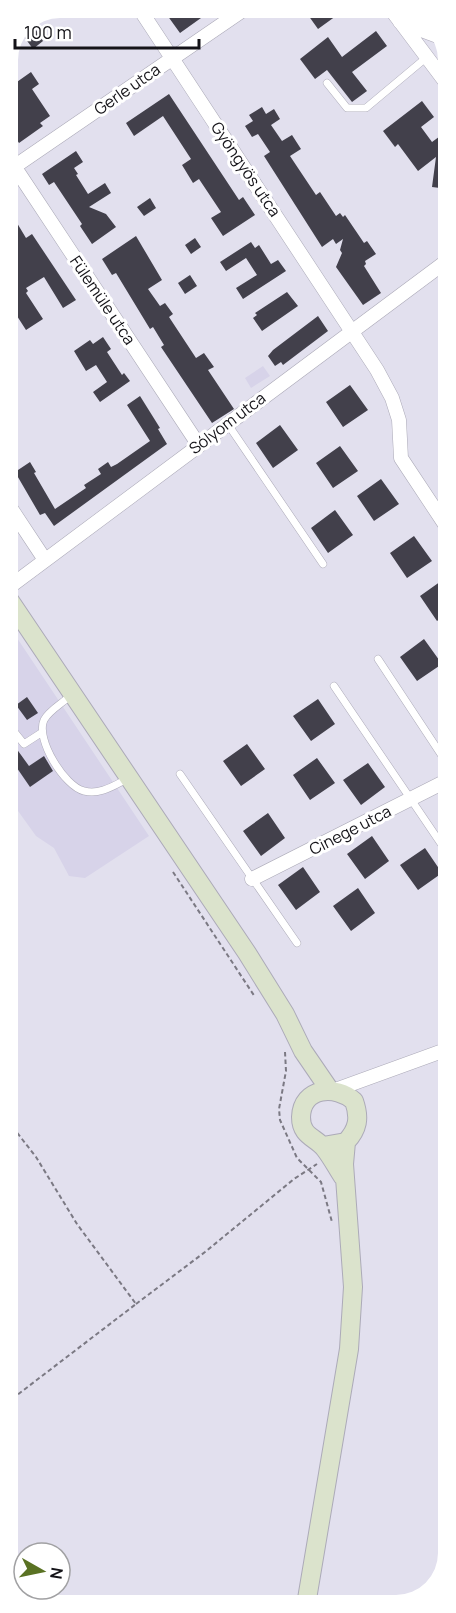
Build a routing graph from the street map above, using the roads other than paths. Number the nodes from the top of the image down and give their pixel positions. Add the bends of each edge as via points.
1 (146, 18) edge
2 (231, 18) edge
3 (397, 18) edge
4 (400, 22) junction
5 (428, 32) edge
6 (427, 57) junction
7 (172, 58) junction
8 (438, 72) edge
9 (327, 83) dead end
10 (18, 160) edge
11 (18, 177) edge
12 (438, 267) edge
13 (353, 330) junction
14 (227, 423) junction
15 (198, 444) junction
16 (438, 514) edge
17 (18, 519) edge
18 (45, 560) junction
19 (323, 564) dead end
20 (18, 580) edge
21 (18, 613) edge
22 (378, 659) dead end
23 (334, 686) dead end
24 (73, 693) junction
25 (41, 733) junction
26 (18, 735) edge
27 (438, 750) edge
28 (180, 774) dead end
29 (129, 778) junction
30 (438, 785) edge
31 (410, 800) junction
32 (438, 840) edge
33 (252, 879) junction
34 (297, 943) dead end
35 (303, 1051) junction
36 (438, 1053) edge
37 (381, 1075) junction
38 (332, 1090) junction
39 (311, 1096) junction
40 (354, 1101) junction
41 (346, 1142) junction
42 (323, 1146) junction
43 (345, 1182) junction
44 (308, 1595) edge

1 - 7 street, Gyöngyös utca
2 - 7 street, Gerle utca
3 - 4 street
4 - 5 street
4 - 6 street
6 - 8 street
6 - 9 lane via 366,108 347,108
7 - 10 street, Gerle utca
7 - 13 street, Gyöngyös utca
11 - 15 street, Fülemüle utca
12 - 13 street, Sólyom utca
13 - 14 street, Sólyom utca
13 - 16 street, Gyöngyös utca via 392,398 399,420 401,458
14 - 15 street, Sólyom utca
14 - 19 lane
15 - 18 street, Sólyom utca
17 - 18 street
18 - 20 street, Sólyom utca
21 - 24 main road
22 - 27 lane
23 - 31 lane
24 - 25 lane via 47,715
24 - 29 main road
25 - 26 lane via 24,744
25 - 29 lane via 46,747 77,790 102,791
28 - 33 lane
29 - 35 main road via 247,953
30 - 31 street, Cinege utca
31 - 32 lane
31 - 33 street, Cinege utca
33 - 34 lane
35 - 38 main road
35 - 39 main road
36 - 37 street
37 - 38 street
37 - 40 street via 357,1092
38 - 39 main road
38 - 40 main road
39 - 42 main road via 302,1109 303,1128 312,1141
40 - 41 main road via 358,1119
41 - 42 main road
41 - 43 main road
42 - 43 main road
43 - 44 main road via 352,1256 349,1349

